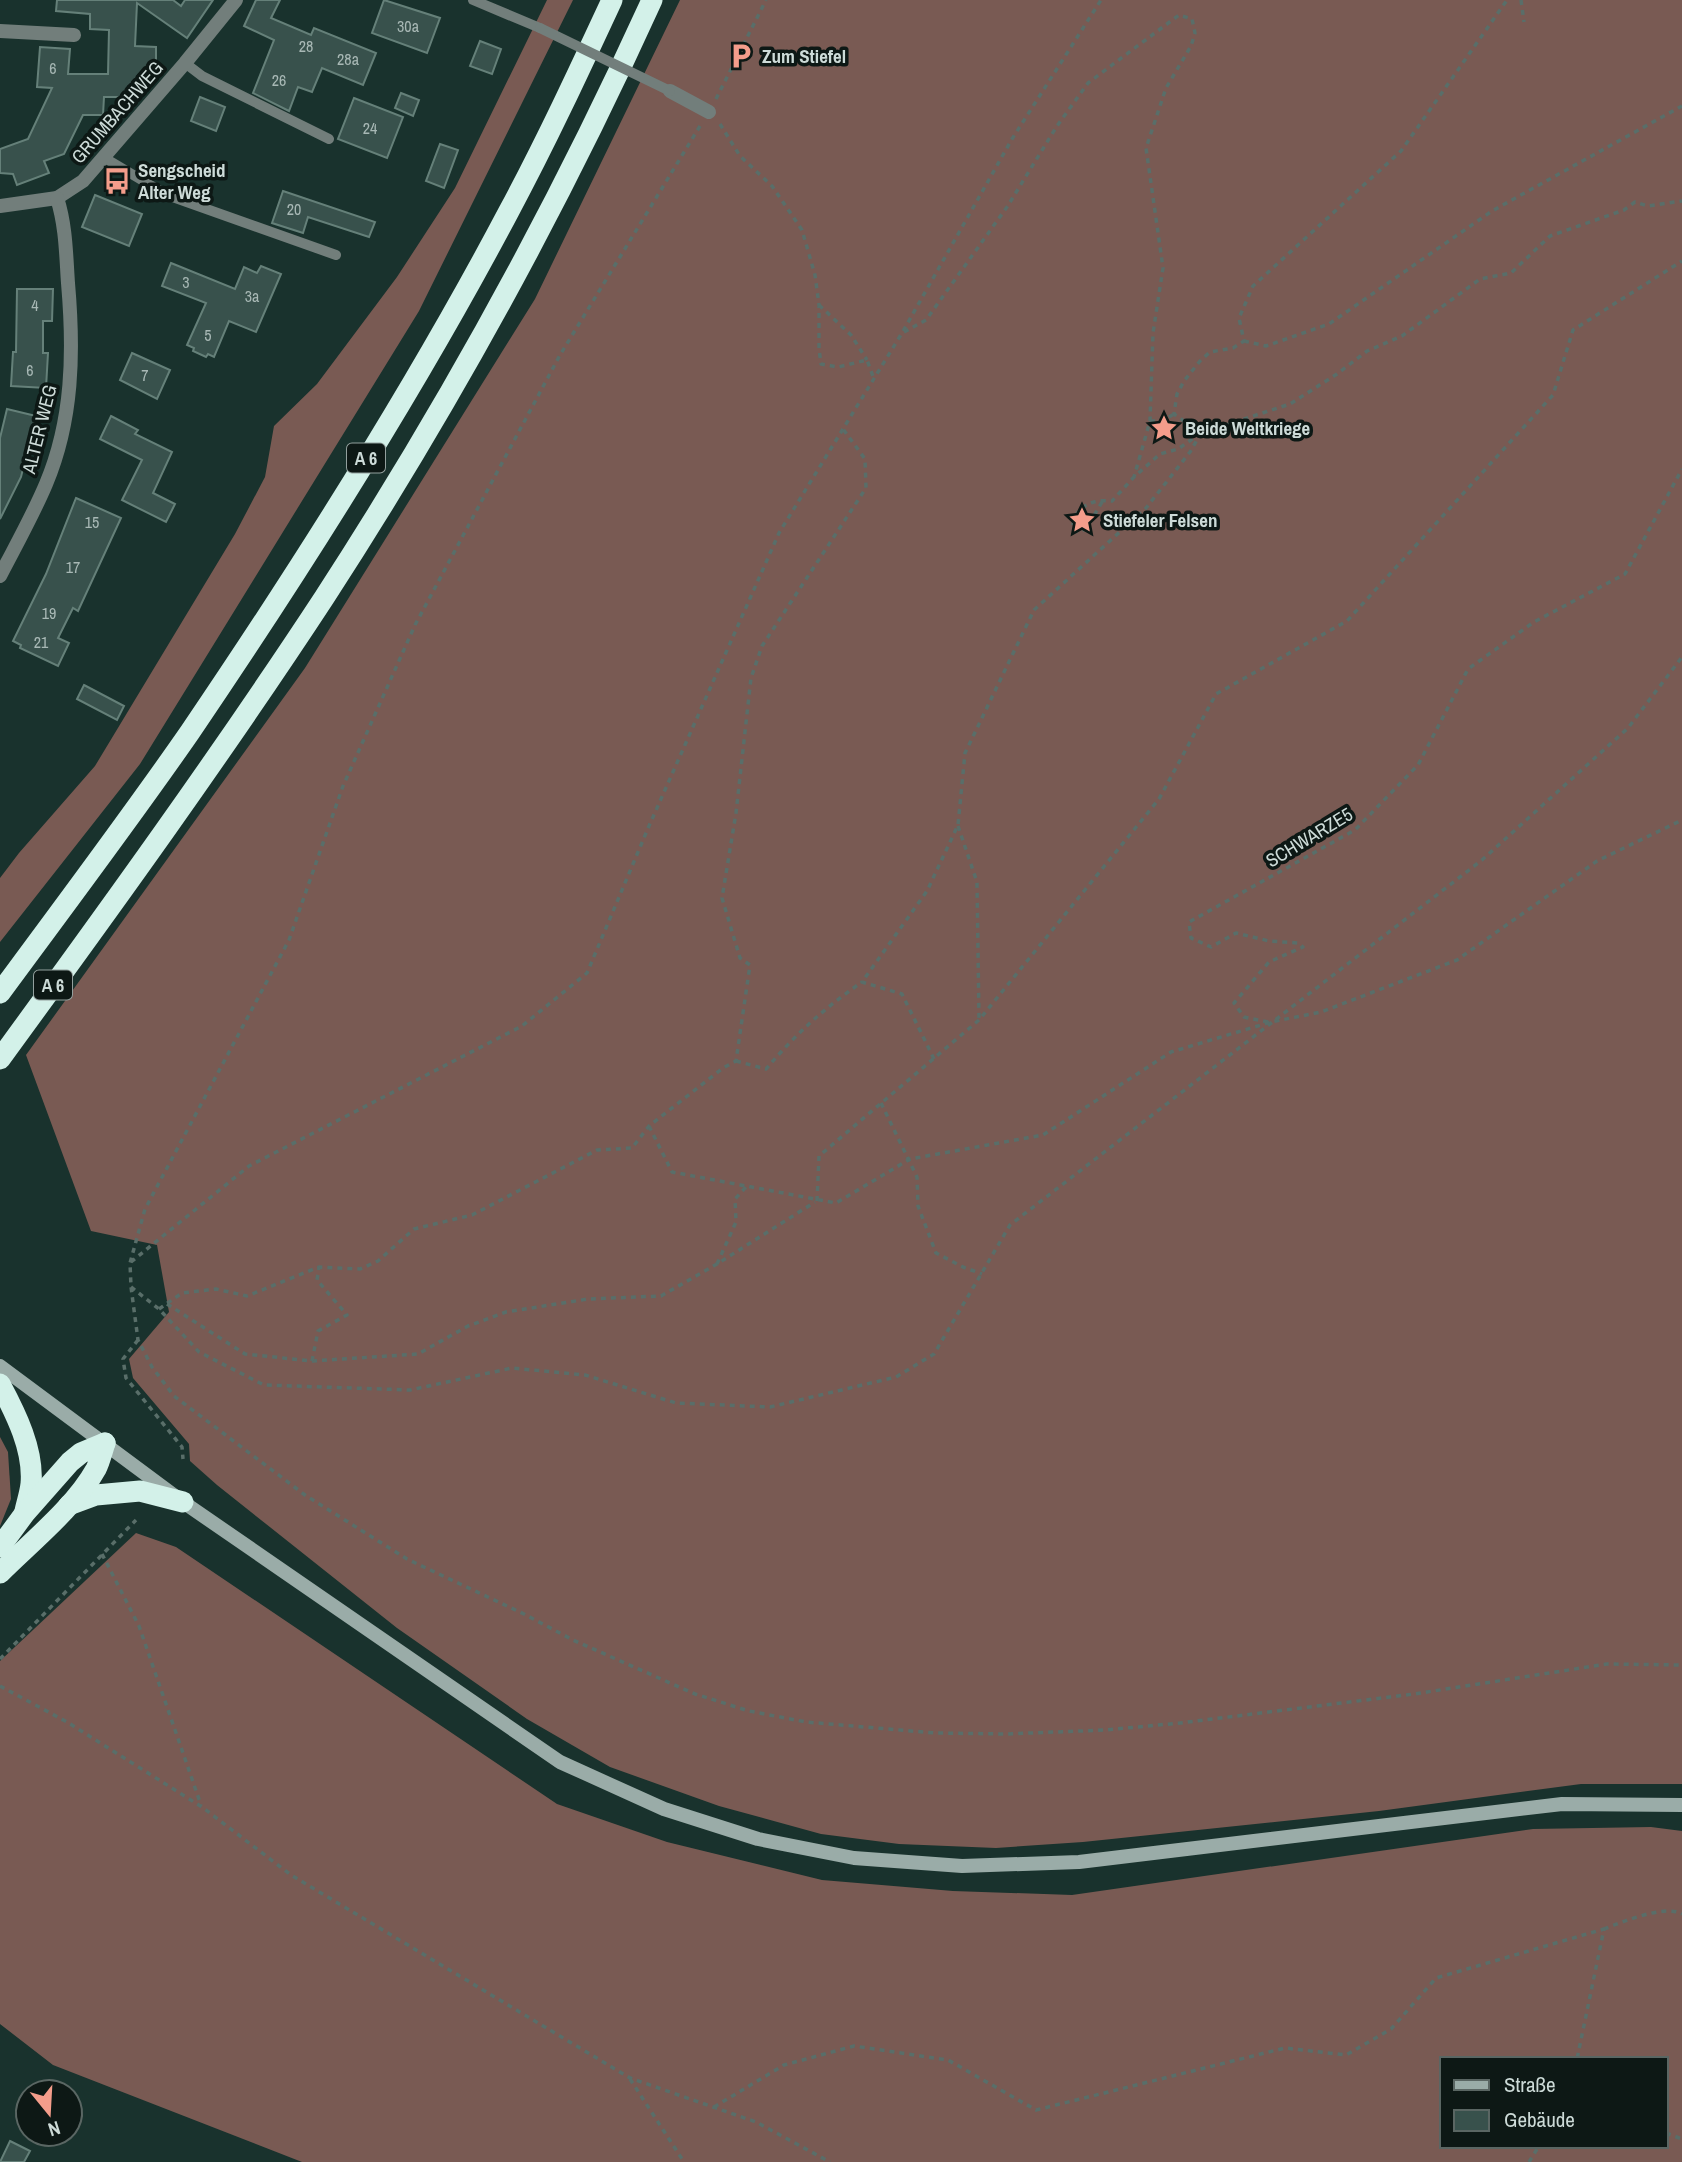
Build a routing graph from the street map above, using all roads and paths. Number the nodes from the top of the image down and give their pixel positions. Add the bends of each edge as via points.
1 (236, 0) edge
2 (473, 0) edge
3 (612, 0) edge
4 (652, 0) edge
5 (766, 0) edge
6 (1101, 0) edge
7 (1507, 0) edge
8 (1521, 0) edge
9 (1524, 22) dead end
10 (0, 30) edge
11 (74, 35) dead end
12 (185, 63) junction
13 (670, 90) joint
14 (1682, 106) edge
15 (709, 112) junction
16 (329, 139) dead end
17 (103, 158) junction
18 (57, 198) junction
19 (1682, 201) edge
20 (0, 206) edge
21 (336, 256) dead end
22 (1682, 261) edge
23 (820, 305) junction
24 (902, 333) junction
25 (1244, 341) junction
26 (867, 360) junction
27 (874, 379) junction
28 (1174, 414) junction
29 (1150, 421) junction
30 (843, 429) junction
31 (1201, 433) junction
32 (1682, 469) edge
33 (1135, 477) junction
34 (1102, 502) junction
35 (0, 576) edge
36 (1682, 657) edge
37 (1682, 820) edge
38 (958, 825) junction
39 (862, 982) junction
40 (0, 993) edge
41 (979, 1020) junction
42 (1270, 1022) junction
43 (0, 1059) edge
44 (933, 1059) junction
45 (736, 1060) junction
46 (881, 1103) junction
47 (649, 1126) junction
48 (910, 1159) junction
49 (746, 1187) junction
50 (817, 1201) junction
51 (130, 1263) junction
52 (717, 1264) junction
53 (319, 1267) junction
54 (982, 1274) junction
55 (131, 1287) junction
56 (167, 1304) junction
57 (159, 1309) junction
58 (138, 1339) junction
59 (312, 1361) junction
60 (0, 1366) edge
61 (0, 1384) edge
62 (105, 1443) junction
63 (183, 1459) dead end
64 (183, 1502) junction
65 (67, 1506) junction
66 (25, 1513) junction
67 (136, 1520) dead end
68 (0, 1546) edge
69 (102, 1554) junction
70 (0, 1573) edge
71 (0, 1659) edge
72 (1682, 1665) edge
73 (0, 1686) edge
74 (1682, 1805) edge
75 (202, 1807) junction
76 (1682, 1914) edge
77 (1604, 1929) junction
78 (1577, 2057) edge
79 (630, 2078) junction
80 (713, 2107) junction
81 (684, 2162) edge
82 (830, 2162) edge

1 - 12 street, GRUMBACHWEG
2 - 13 lane, bridge
3 - 40 highway, A 6 via 508,213 360,470 189,734
4 - 43 highway, A 6 via 546,220 417,447 216,758
5 - 15 path
6 - 24 path via 1012,139
7 - 25 path via 1401,150 1253,286 1239,318
8 - 9 path
10 - 11 street
12 - 16 lane via 202,76
12 - 17 street, GRUMBACHWEG
13 - 15 street
14 - 25 path via 1492,211 1329,324 1266,346
15 - 23 path via 740,156 772,186 802,230
15 - 51 path via 560,355 415,625 343,786 289,940 145,1209
17 - 18 street, GRUMBACHWEG via 83,181
17 - 21 lane via 167,195
18 - 20 street, GRUMBACHWEG
18 - 35 street, ALTER WEG via 70,308 68,406 47,483
19 - 31 path via 1648,206 1635,202 1549,236 1511,273 1480,279 1402,336 1367,351 1290,404
22 - 41 path via 1573,330 1553,395 1347,621 1216,694 1159,799
23 - 26 path via 852,335
23 - 26 path via 821,364 838,368
24 - 27 path
24 - 29 path via 926,320 1088,83 1179,15 1192,19 1195,33 1191,46 1166,88 1146,148 1163,268 1153,333
25 - 28 path via 1210,352 1200,361 1177,394
26 - 27 path
27 - 30 path
28 - 29 path
28 - 31 path
29 - 33 path
30 - 45 path via 865,459 866,488 762,646 751,678 722,898 740,958 750,965
30 - 51 path via 779,533 587,973 522,1026 249,1166
31 - 33 path via 1178,449 1160,454
31 - 38 path via 1146,508 1034,610 965,753
32 - 42 path, SCHWARZE5 via 1625,574 1534,622 1468,669 1418,765 1355,830 1189,922 1191,938 1211,947 1236,933 1303,947 1269,962 1234,1003 1244,1017
33 - 34 path via 1112,501
34 - 34 path via 1094,502 1074,517 1074,531 1087,527
36 - 42 path via 1628,728 1482,860
37 - 42 path via 1598,861 1457,960 1321,1012
38 - 39 path via 927,891
38 - 41 path via 977,882
39 - 44 path via 902,994
39 - 45 path via 797,1032 766,1069
41 - 44 path
42 - 48 path via 1171,1052 1043,1135
42 - 54 path via 1010,1225
44 - 46 path
45 - 47 path
46 - 48 path
46 - 50 path via 819,1156
47 - 49 path via 672,1172
47 - 53 path via 632,1148 597,1150 472,1215 414,1229 378,1261 360,1269
48 - 50 path via 836,1203
48 - 54 path via 917,1177 918,1206 936,1253
49 - 50 path
49 - 52 path via 735,1199 736,1222
50 - 52 path
51 - 55 path
52 - 59 path via 661,1296 588,1299 506,1312 468,1326 418,1354
53 - 56 path via 247,1296 216,1289 182,1293
53 - 59 path via 317,1280 346,1315 318,1331
54 - 57 path via 934,1354 896,1377 770,1407 676,1403 584,1375 512,1368 410,1390 264,1385 199,1352
55 - 57 path
55 - 58 path
56 - 57 path
56 - 59 path via 246,1354
58 - 63 path via 123,1359 126,1378 182,1447
58 - 72 path via 174,1396 305,1495 407,1559 573,1640 695,1694 749,1711 806,1722 935,1733 1105,1730 1414,1693 1607,1664
60 - 62 main road
61 - 66 highway via 30,1456
62 - 64 main road
62 - 65 highway via 97,1467
62 - 66 highway via 80,1453
64 - 65 highway via 140,1491 116,1491
64 - 74 main road via 561,1762 664,1809 758,1839 854,1858 962,1866 1079,1862 1562,1804
65 - 70 highway
66 - 68 highway
67 - 69 path
69 - 71 path
69 - 75 path via 139,1626
73 - 75 path via 67,1722
75 - 79 path via 291,1875
76 - 77 path via 1639,1916
77 - 78 path
77 - 80 path via 1436,1978 1391,2029 1346,2055 1285,2048 1036,2110 948,2060 854,2046 784,2065
79 - 80 path
79 - 81 path
80 - 82 path via 756,2122

